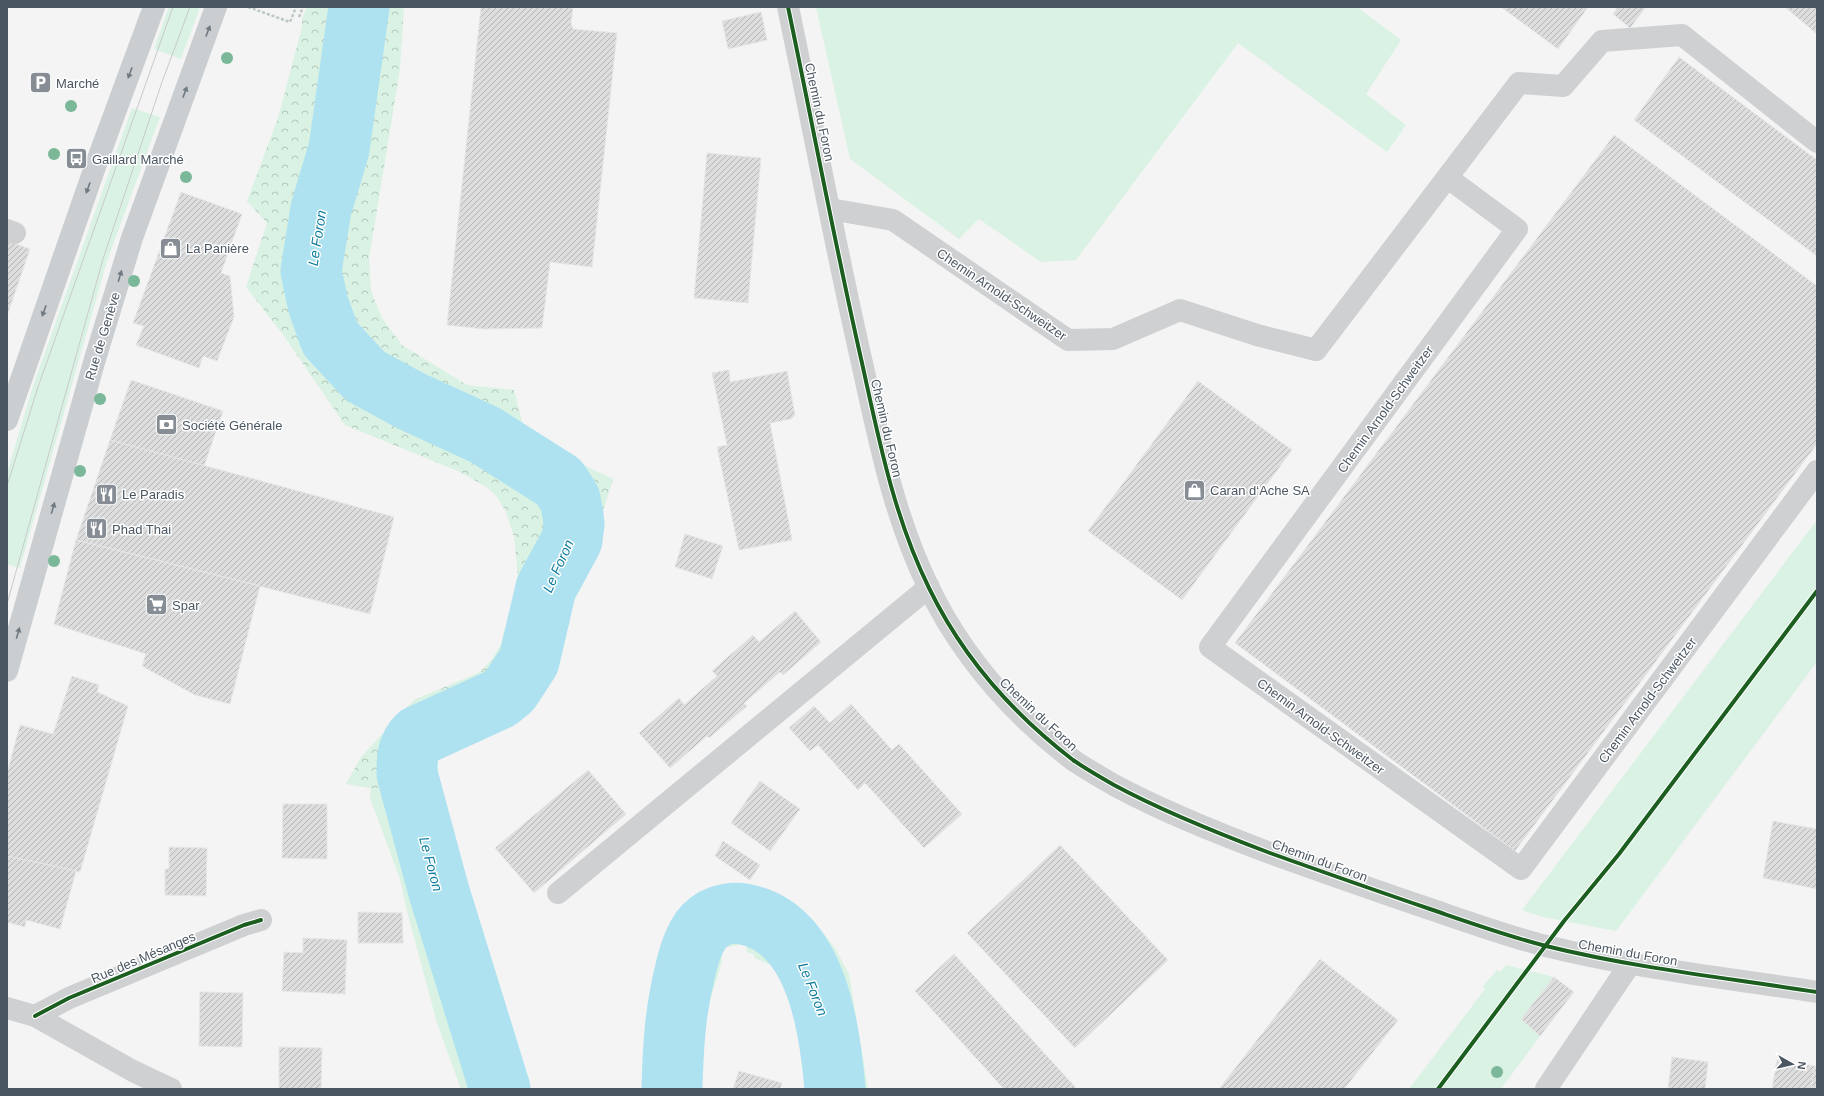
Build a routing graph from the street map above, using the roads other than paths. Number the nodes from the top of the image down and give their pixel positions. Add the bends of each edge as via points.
1 (154, 7) edge
2 (216, 7) edge
3 (788, 7) edge
4 (1817, 142) edge
5 (1448, 178) junction
6 (830, 209) junction
7 (7, 420) edge
8 (1817, 471) edge
9 (928, 587) junction
10 (7, 671) edge
11 (558, 893) dead end
12 (261, 920) dead end
13 (1630, 964) junction
14 (1817, 992) edge
15 (7, 1008) edge
16 (35, 1016) junction
17 (171, 1089) edge
18 (1546, 1089) edge

1 -> 7 main road
10 -> 2 main road, Rue de Genève via 132,238
3 - 6 street, Chemin du Foron
4 - 5 street, Chemin Arnold-Schweitzer via 1682,35 1602,41 1563,86 1519,83
5 - 6 street, Chemin Arnold-Schweitzer via 1316,350 1257,335 1180,310 1113,339 1068,340 893,220
5 - 8 street, Chemin Arnold-Schweitzer via 1517,229 1210,647 1521,869
6 - 9 street, Chemin du Foron via 887,476 898,513
9 - 11 street
9 - 13 street, Chemin du Foron via 956,636 996,689 1043,735 1075,761 1125,790 1207,829 1352,882 1531,942
12 - 16 street, Rue des Mésanges via 70,998
13 - 14 street, Chemin du Foron
13 - 18 street, Chemin du Foron
15 - 16 street
16 - 17 street via 133,1071

